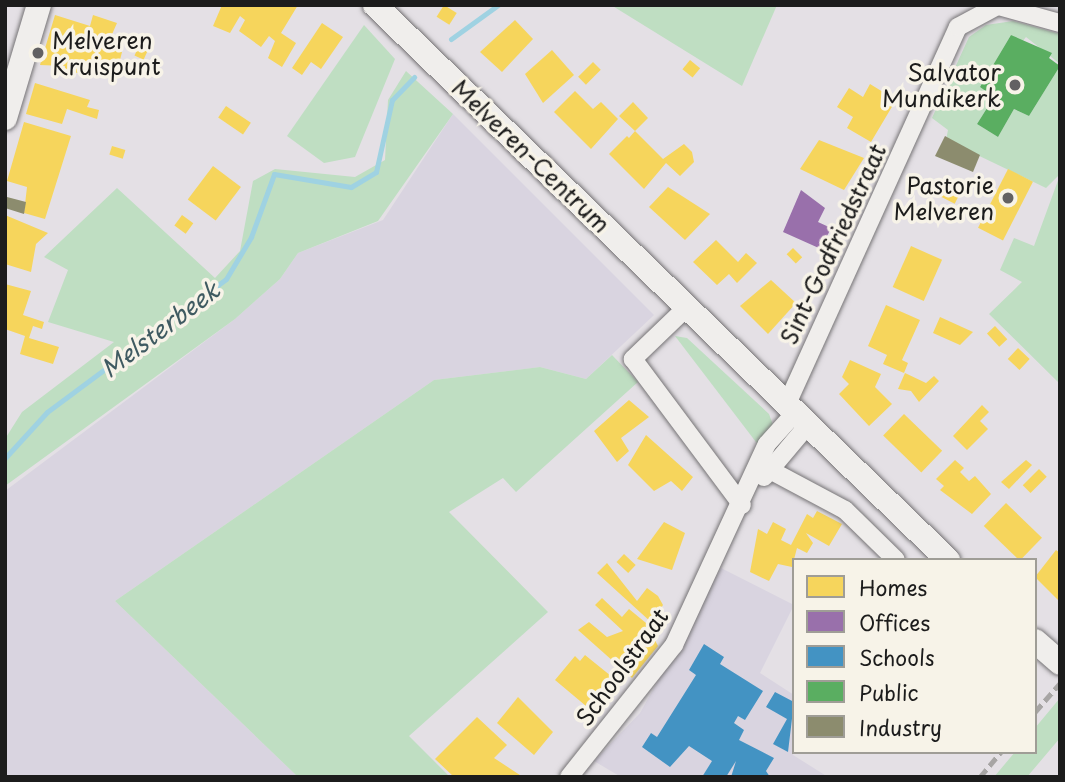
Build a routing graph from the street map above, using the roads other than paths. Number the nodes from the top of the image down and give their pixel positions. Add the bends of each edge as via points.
1 (39, 5) edge
2 (375, 5) edge
3 (996, 6) edge
4 (1060, 23) edge
5 (5, 118) edge
6 (686, 308) junction
7 (796, 415) junction
8 (770, 470) junction
9 (742, 505) junction
10 (894, 558) edge
11 (946, 558) edge
12 (1037, 643) edge
13 (1060, 663) edge
14 (569, 777) edge

1 - 5 main road
2 - 6 main road, Melveren-Centrum
3 - 4 street, Sint-Godfriedstraat
3 - 7 street, Sint-Godfriedstraat via 958,27
6 - 7 main road, Melveren-Centrum
6 - 9 street via 633,359
7 - 8 street, Schoolstraat
7 - 9 street, Schoolstraat via 767,444
7 - 11 main road, Melveren-Centrum
8 - 9 street, Schoolstraat
8 - 10 street via 845,510
9 - 14 street, Schoolstraat via 674,645
12 - 13 main road

